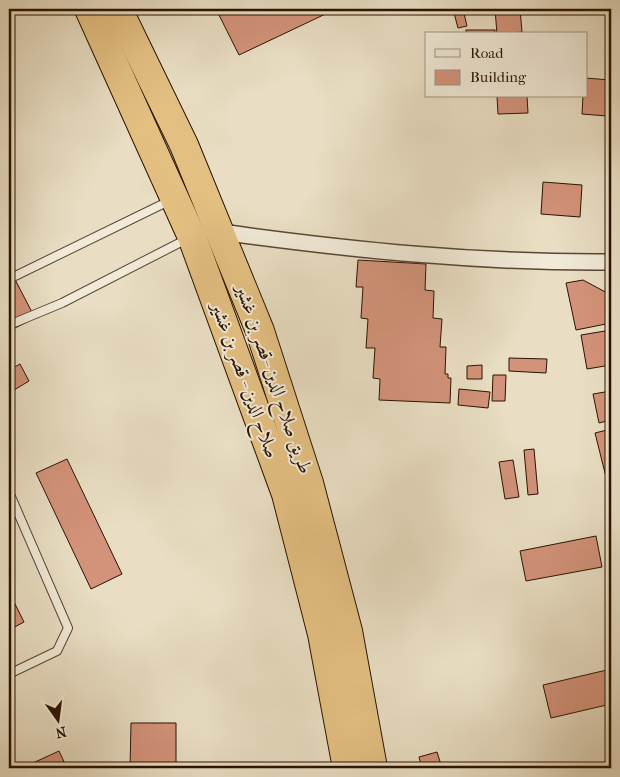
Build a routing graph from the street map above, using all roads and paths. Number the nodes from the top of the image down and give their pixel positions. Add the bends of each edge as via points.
1 (88, 9) edge
2 (118, 9) edge
3 (184, 145) junction
4 (156, 160) junction
5 (173, 199) junction
6 (221, 232) junction
7 (192, 237) junction
8 (611, 262) edge
9 (9, 278) edge
10 (9, 325) edge
11 (9, 492) edge
12 (9, 674) edge
13 (347, 768) edge
14 (373, 768) edge

1 - 4 highway, صلاح الدين - قصر بن غشير
2 - 3 highway, طريق صلاح الدين -قصر بن غشير
3 - 4 highway
3 - 6 highway, طريق صلاح الدين -قصر بن غشير
4 - 5 highway, صلاح الدين - قصر بن غشير
5 - 7 highway, صلاح الدين - قصر بن غشير
5 - 9 lane
6 - 8 street via 339,249 410,255
6 - 14 highway, طريق صلاح الدين -قصر بن غشير via 260,331 309,483 348,631
7 - 10 lane
7 - 13 highway, صلاح الدين - قصر بن غشير via 286,494 322,634
11 - 12 lane via 68,628 57,651

